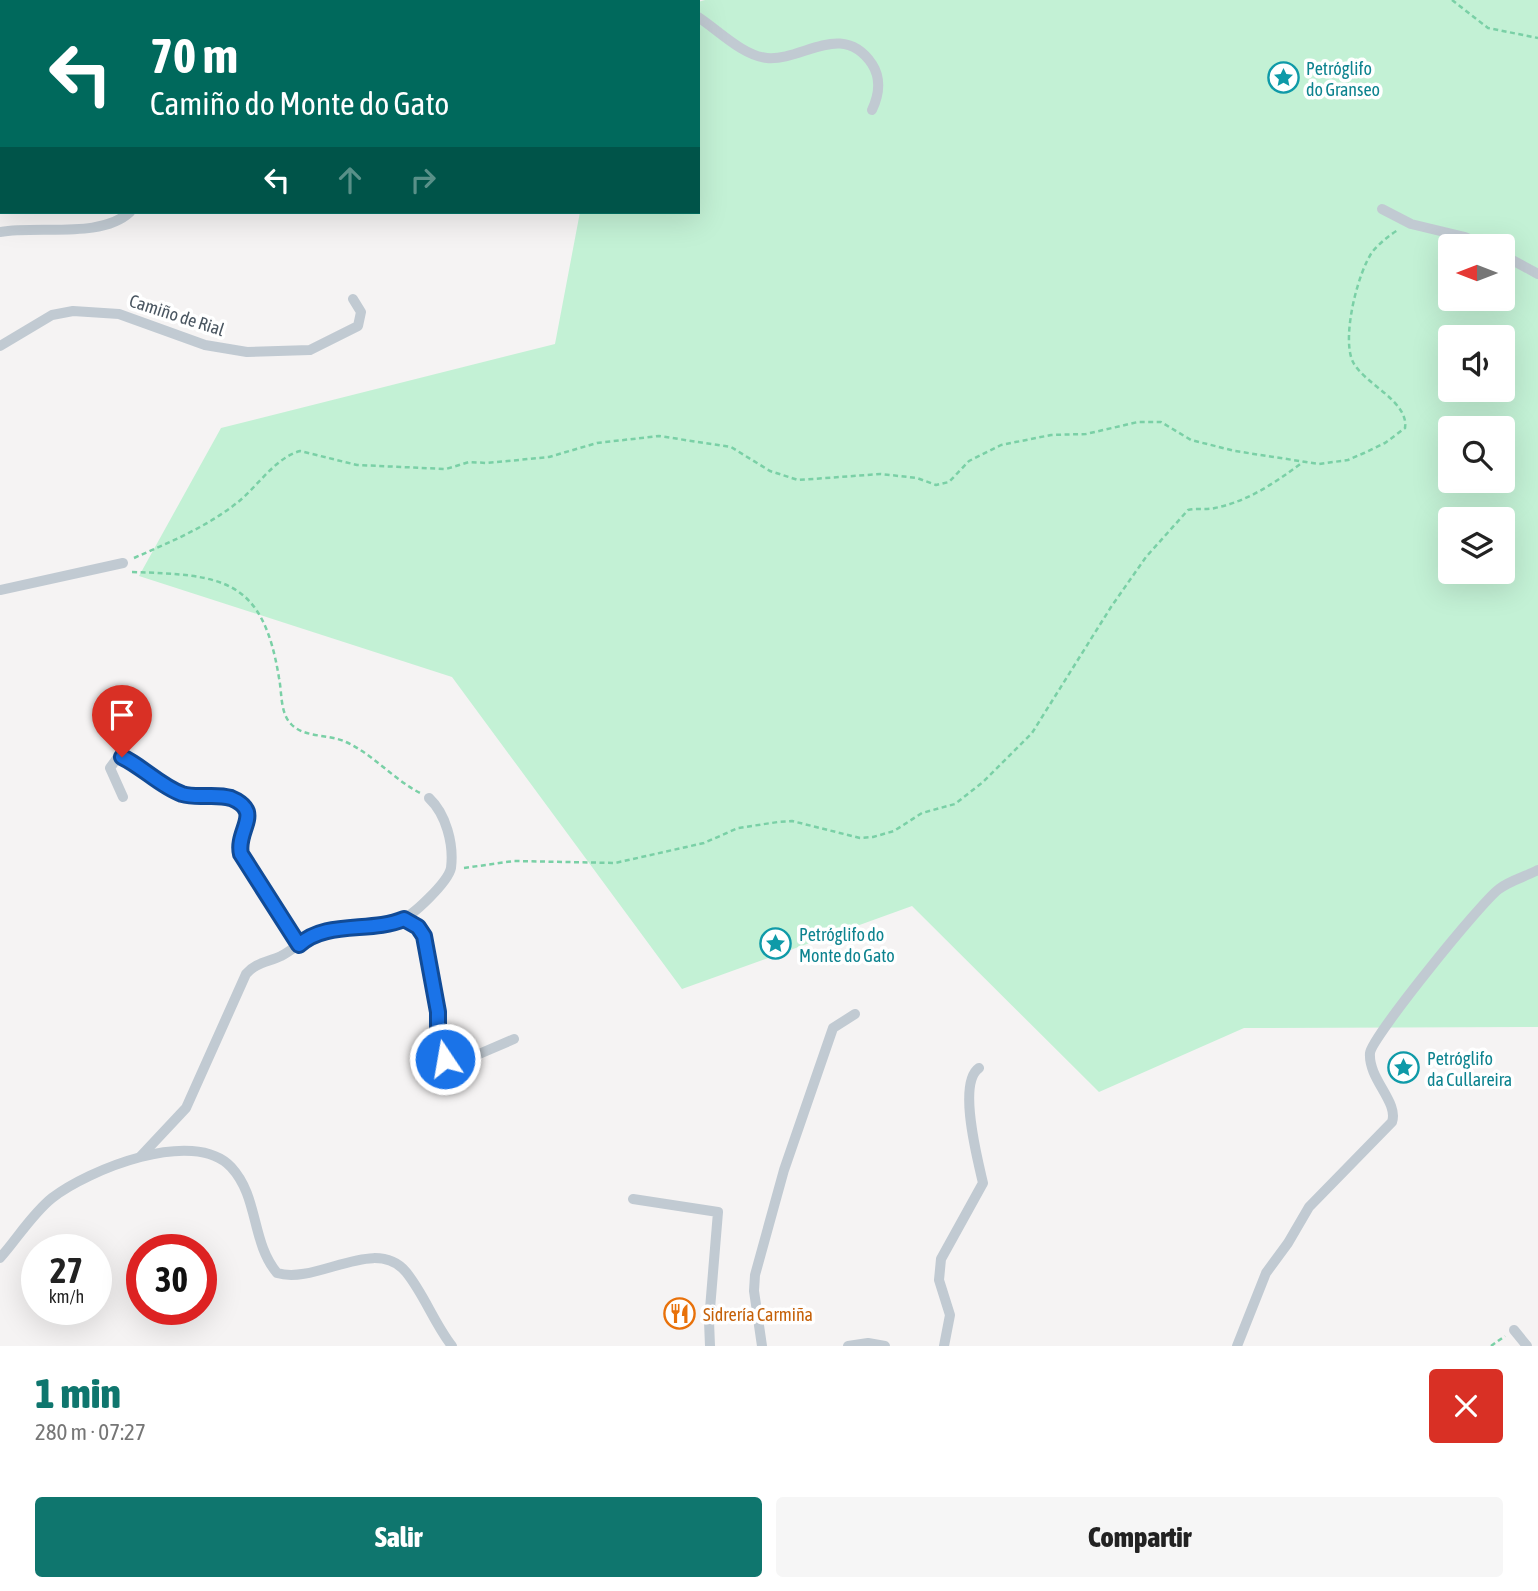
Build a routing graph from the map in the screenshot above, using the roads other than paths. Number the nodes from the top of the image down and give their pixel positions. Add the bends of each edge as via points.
1 (700, 18) edge
2 (872, 110) dead end
3 (1382, 209) dead end
4 (126, 214) edge
5 (0, 232) edge
6 (1451, 234) edge
7 (1516, 262) edge
8 (1538, 274) edge
9 (353, 299) dead end
10 (0, 346) edge
11 (122, 563) road end
12 (0, 590) edge
13 (123, 797) dead end
14 (429, 798) road end
15 (1538, 870) edge
16 (404, 919) junction
17 (299, 945) junction
18 (855, 1014) dead end
19 (514, 1039) dead end
20 (979, 1068) dead end
21 (141, 1156) junction
22 (633, 1199) dead end
23 (0, 1258) edge
24 (1514, 1330) road end
25 (452, 1346) edge
26 (710, 1346) edge
27 (762, 1346) edge
28 (848, 1346) edge
29 (885, 1346) edge
30 (944, 1346) edge
31 (1237, 1346) edge
32 (1527, 1346) edge

1 - 2 street via 760,57 779,57 823,44 858,49 874,67 877,79
3 - 6 street via 1410,225
4 - 5 street via 101,228
7 - 8 street
9 - 10 street, Camiño de Rial via 361,312 358,326 310,350 229,351 100,310 52,315
11 - 12 street
13 - 17 street via 110,768 118,757 185,794 220,795 244,807 247,817 241,854
14 - 16 street via 447,827 451,869 426,901
15 - 31 street via 1499,888 1474,911 1377,1034 1370,1063 1392,1105 1392,1122 1309,1207 1265,1273
16 - 17 street via 320,932
16 - 19 street via 424,936 445,1059 458,1063
17 - 21 street via 246,974 186,1108
18 - 27 street via 833,1028 784,1170 755,1275
20 - 30 street via 972,1078 971,1127 983,1183 940,1259 939,1280 950,1315
21 - 23 street via 52,1198
21 - 25 street via 201,1153 230,1167 247,1192 260,1247 277,1273 303,1275 377,1258 397,1264
22 - 26 street via 718,1212
24 - 32 street
28 - 29 street

